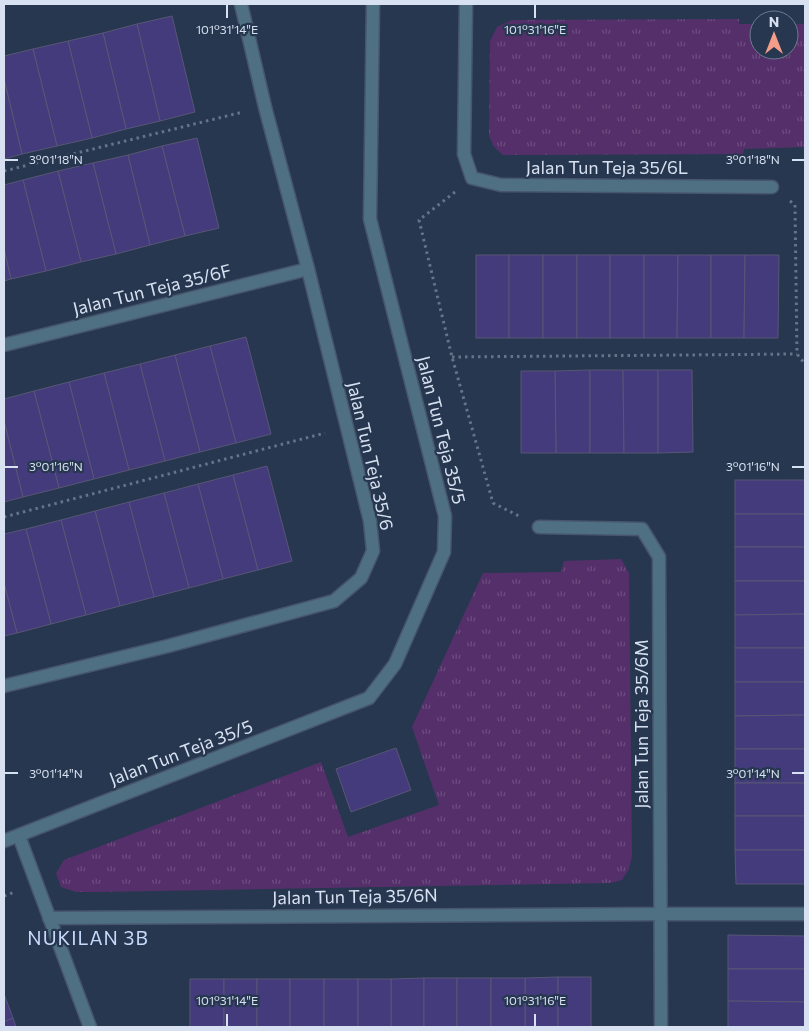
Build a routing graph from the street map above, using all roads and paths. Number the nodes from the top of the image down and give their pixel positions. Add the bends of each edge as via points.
1 (241, 4) edge
2 (373, 4) edge
3 (466, 4) edge
4 (265, 107) junction
5 (4, 171) edge
6 (472, 178) junction
7 (772, 187) joint
8 (308, 268) junction
9 (4, 345) edge
10 (796, 354) junction
11 (452, 357) junction
12 (805, 364) edge
13 (347, 428) junction
14 (4, 517) edge
15 (539, 528) joint
16 (4, 686) edge
17 (19, 836) junction
18 (4, 841) edge
19 (661, 914) junction
20 (805, 914) edge
21 (50, 918) junction
22 (90, 1027) edge
23 (661, 1027) edge

1 - 4 street, Jalan Tun Teja 35/6
2 - 17 street, Jalan Tun Teja 35/5 via 370,219 445,516 444,552 395,664 369,698
3 - 6 street via 464,154
4 - 5 path
4 - 8 street, Jalan Tun Teja 35/6
6 - 7 street, Jalan Tun Teja 35/6L via 501,185
6 - 11 path via 419,220
7 - 10 path via 795,205
8 - 9 street, Jalan Tun Teja 35/6F
8 - 13 street, Jalan Tun Teja 35/6
10 - 11 path
10 - 12 path
11 - 15 path via 494,503
13 - 14 path
13 - 16 street, Jalan Tun Teja 35/6 via 370,521 373,551 361,578 334,601
15 - 19 street, Jalan Tun Teja 35/6M via 642,528 659,557
17 - 18 street, Jalan Tun Teja 35/5
17 - 21 street
19 - 20 street, Jalan Tun Teja 35/6N
19 - 21 street, Jalan Tun Teja 35/6N
19 - 23 street, Jalan Tun Teja 35/6M
21 - 22 street

